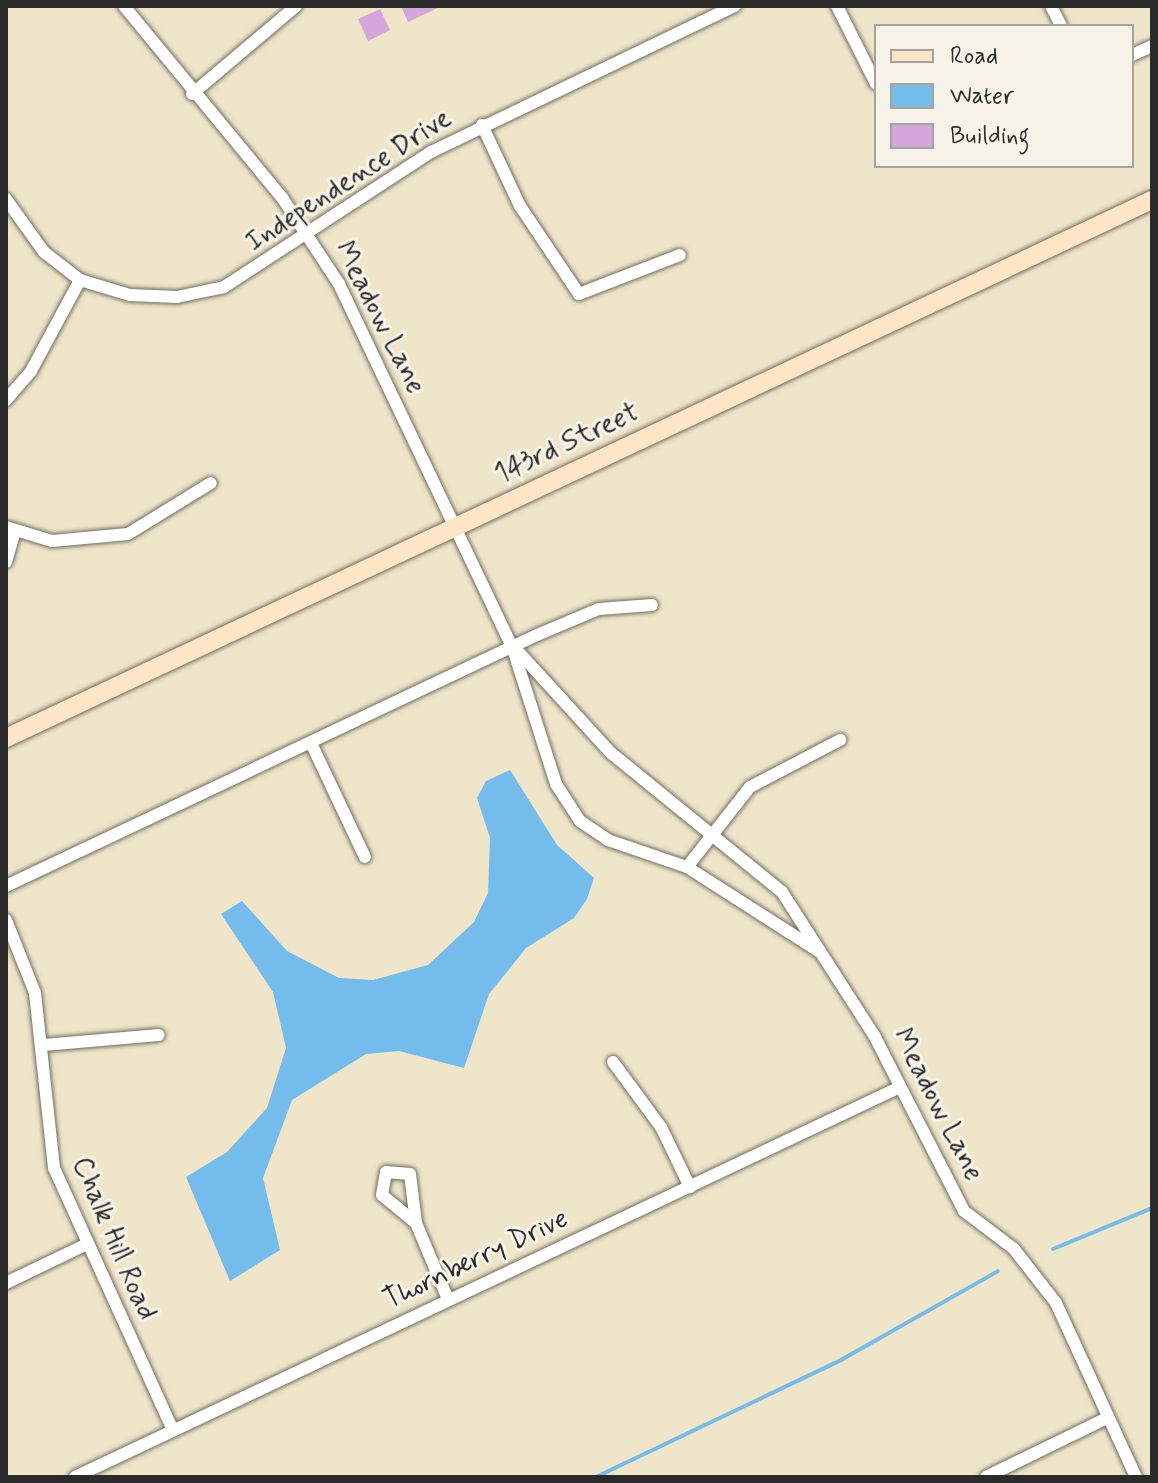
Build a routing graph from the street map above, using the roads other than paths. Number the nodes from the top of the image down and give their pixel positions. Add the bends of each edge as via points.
1 (124, 6) edge
2 (296, 6) edge
3 (735, 6) edge
4 (837, 6) edge
5 (1051, 6) edge
6 (1060, 24) edge
7 (874, 80) edge
8 (192, 94) junction
9 (482, 125) junction
10 (6, 199) edge
11 (1152, 200) edge
12 (308, 233) junction
13 (680, 255) dead end
14 (80, 280) junction
15 (6, 400) edge
16 (211, 483) dead end
17 (456, 528) junction
18 (10, 529) edge
19 (6, 562) edge
20 (652, 605) dead end
21 (512, 646) junction
22 (6, 738) edge
23 (840, 740) dead end
24 (311, 743) junction
25 (710, 831) junction
26 (365, 857) dead end
27 (687, 867) junction
28 (6, 886) edge
29 (6, 920) edge
30 (820, 952) junction
31 (159, 1035) dead end
32 (44, 1045) junction
33 (613, 1062) dead end
34 (898, 1088) junction
35 (690, 1187) junction
36 (416, 1223) dead end
37 (85, 1245) junction
38 (6, 1283) edge
39 (448, 1299) junction
40 (1107, 1418) junction
41 (173, 1430) junction
42 (75, 1477) edge
43 (986, 1477) edge
44 (1136, 1477) edge

1 - 8 street, Meadow Lane
2 - 8 street
3 - 9 street, Independence Drive
4 - 7 street
5 - 6 street
8 - 12 street, Meadow Lane
9 - 12 street, Independence Drive
9 - 13 street via 520,206 579,294
10 - 14 street, Independence Drive via 44,252
11 - 17 street, 143rd Street
12 - 14 street, Independence Drive via 224,287 177,297 130,295
12 - 17 street, Meadow Lane
14 - 15 street via 31,371
16 - 18 street via 128,534 65,541
17 - 21 street, Meadow Lane
17 - 22 street, 143rd Street
18 - 19 street
20 - 21 street via 599,609
21 - 24 street
21 - 25 street, Meadow Lane via 611,753
21 - 27 street, Meadow Lane via 556,784 580,821 608,840
23 - 25 street via 750,787
24 - 26 street
24 - 28 street
25 - 27 street
25 - 30 street, Meadow Lane via 782,892
27 - 30 street, Meadow Lane
29 - 32 street, Chalk Hill Road via 35,993
30 - 34 street, Meadow Lane via 847,988
31 - 32 street
32 - 37 street, Chalk Hill Road via 48,1142
33 - 35 street via 661,1127
34 - 35 street, Thornberry Drive
34 - 40 street, Meadow Lane via 964,1211 1014,1249 1056,1303
35 - 39 street, Thornberry Drive
36 - 39 street
37 - 38 street
37 - 41 street, Chalk Hill Road
39 - 41 street, Thornberry Drive
40 - 43 street
40 - 44 street, Meadow Lane
41 - 42 street, Thornberry Drive

